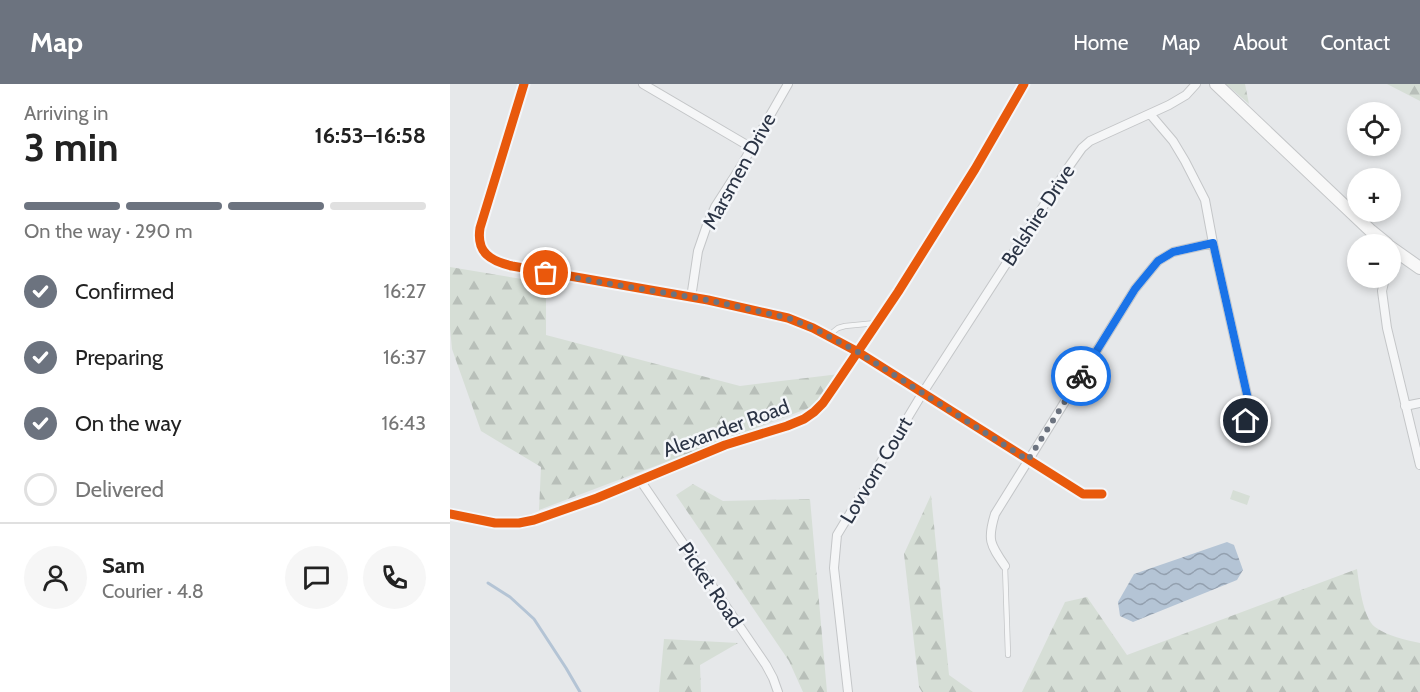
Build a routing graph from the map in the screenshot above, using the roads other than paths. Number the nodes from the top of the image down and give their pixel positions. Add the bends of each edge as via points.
1 (524, 84) edge
2 (643, 84) edge
3 (789, 84) edge
4 (1024, 84) edge
5 (1196, 84) edge
6 (1216, 84) edge
7 (1150, 114) junction
8 (752, 148) junction
9 (1375, 234) edge
10 (1213, 243) junction
11 (1401, 254) edge
12 (1420, 268) edge
13 (1383, 288) edge
14 (691, 298) junction
15 (877, 323) junction
16 (828, 336) junction
17 (858, 352) junction
18 (922, 394) junction
19 (1420, 403) edge
20 (1405, 406) junction
21 (1242, 435) dead end
22 (1028, 460) junction
23 (1420, 465) edge
24 (640, 480) junction
25 (1102, 494) dead end
26 (450, 514) edge
27 (1005, 566) joint
28 (1008, 656) dead end
29 (778, 692) edge
30 (848, 692) edge

1 - 14 street via 480,228 480,242 486,255 512,266
2 - 8 street
3 - 8 street, Marsmen Drive
4 - 15 street, Alexander Road
5 - 7 street, Belshire Drive via 1186,95
6 - 9 main road
7 - 10 street via 1173,141 1205,200
7 - 18 street, Belshire Drive via 1082,148
8 - 14 street, Marsmen Drive via 706,225
10 - 21 street via 1250,408
10 - 22 street via 1173,252 1158,261 1135,289
11 - 12 main road
13 - 20 street via 1387,328
14 - 16 street via 788,318
15 - 16 lane via 845,326
15 - 17 street, Alexander Road
16 - 17 street
17 - 18 street
17 - 24 street, Alexander Road via 823,403 804,419
18 - 22 street
18 - 30 street, Lovvorn Court via 837,535 834,568
19 - 20 street
20 - 23 street
22 - 25 street via 1083,494
22 - 27 street via 995,514 990,531 991,546
24 - 26 street, Alexander Road via 526,522 495,523
24 - 29 street, Picket Road via 766,665
27 - 28 lane

